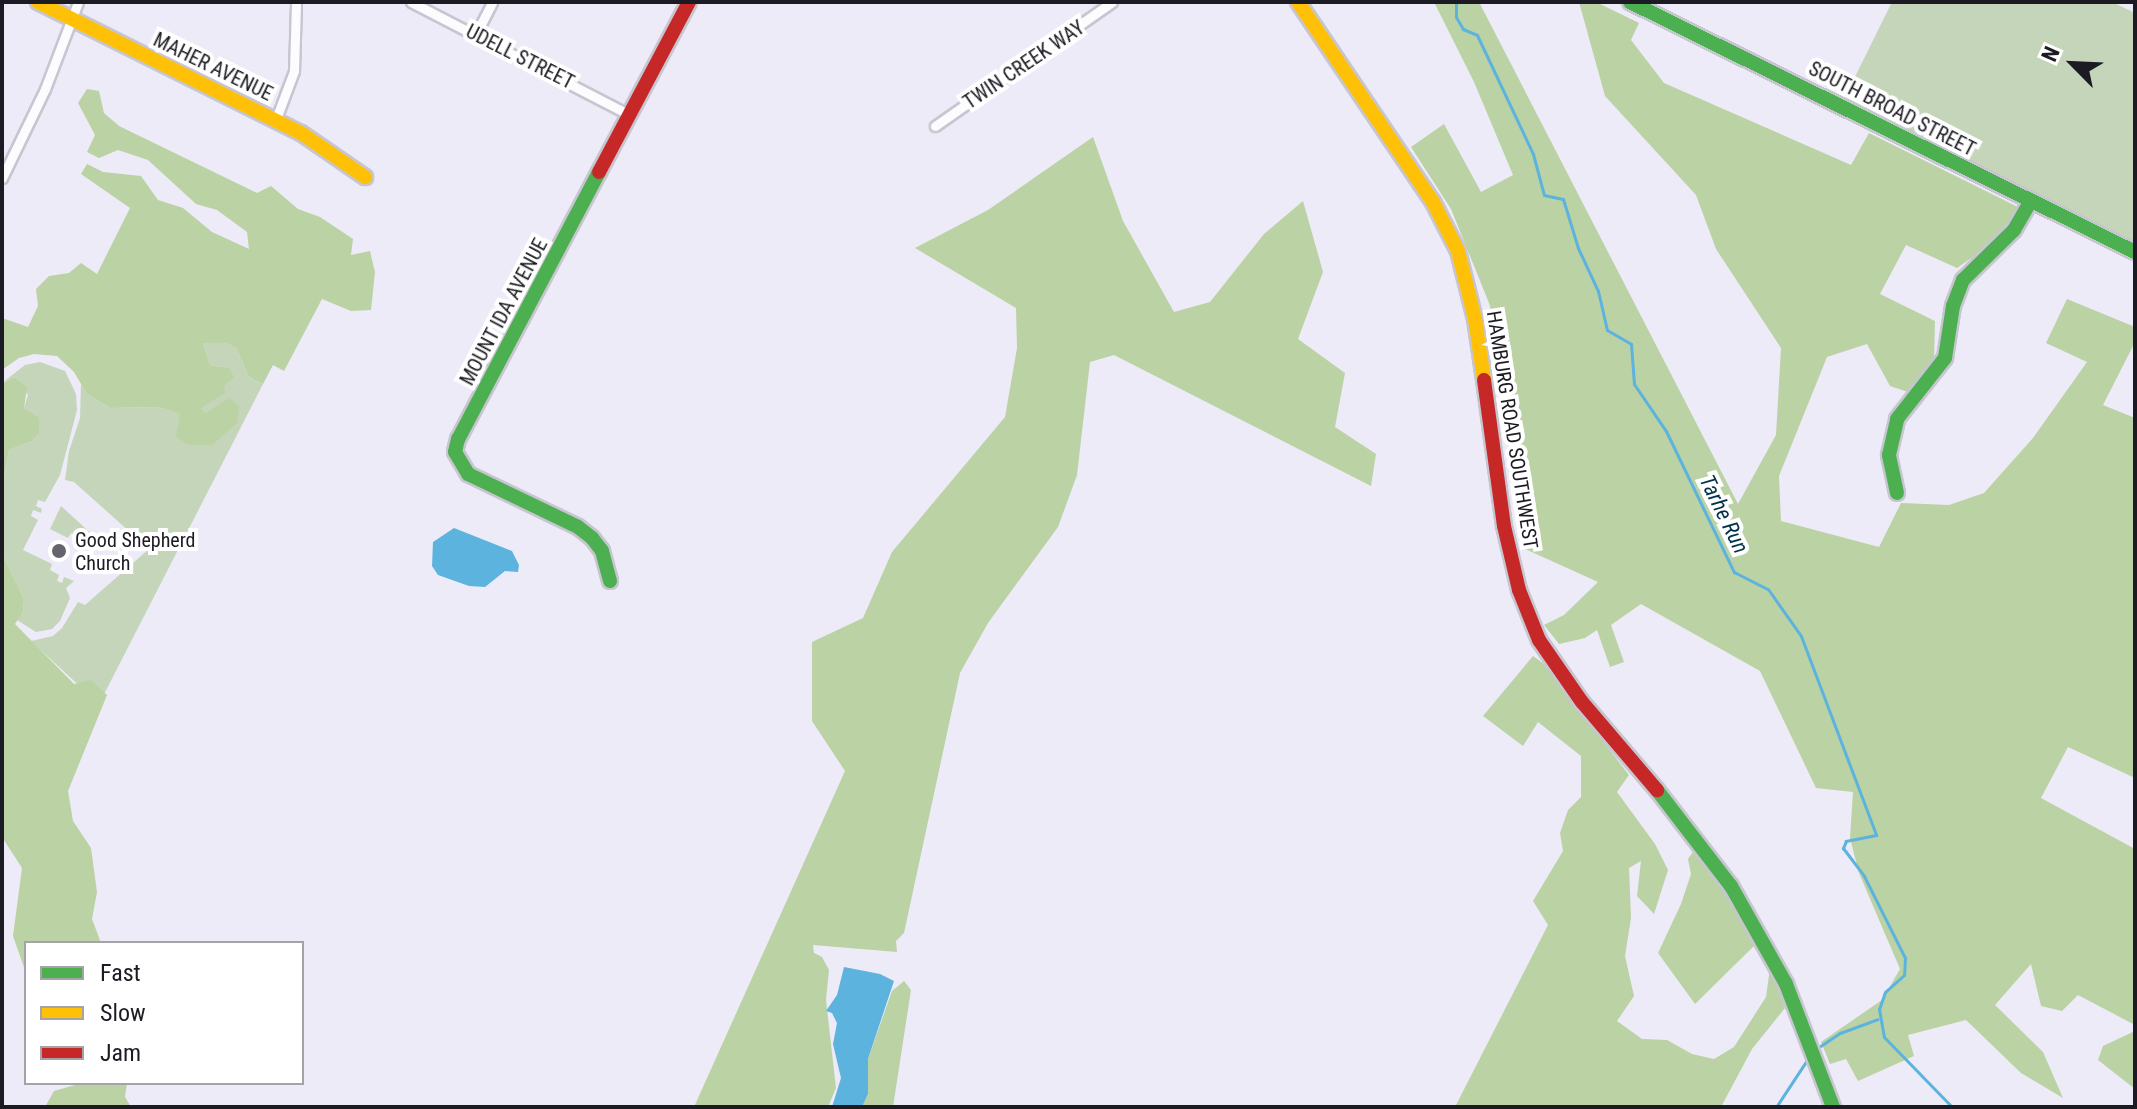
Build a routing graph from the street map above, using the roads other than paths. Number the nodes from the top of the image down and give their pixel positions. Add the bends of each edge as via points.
1 (38, 2) edge
2 (78, 2) edge
3 (296, 2) edge
4 (411, 2) edge
5 (492, 2) edge
6 (689, 2) edge
7 (1112, 2) edge
8 (1298, 2) edge
9 (1630, 2) edge
10 (70, 18) junction
11 (476, 34) junction
12 (628, 114) junction
13 (276, 119) junction
14 (935, 126) dead end
15 (365, 177) dead end
16 (2, 178) edge
17 (2031, 200) junction
18 (2135, 252) edge
19 (1897, 493) dead end
20 (610, 581) dead end
21 (1833, 1107) edge

1 - 10 street, MAHER AVENUE
2 - 10 street
3 - 13 street via 294,71
4 - 11 street, UDELL STREET
5 - 11 street
6 - 12 street, MOUNT IDA AVENUE
7 - 14 street, TWIN CREEK WAY
8 - 21 street, HAMBURG ROAD SOUTHWEST via 1433,202 1460,256 1475,319 1504,526 1519,590 1539,640 1582,702 1731,886 1786,984
9 - 17 street, SOUTH BROAD STREET
10 - 13 street, MAHER AVENUE
10 - 16 street via 45,89
11 - 12 street, UDELL STREET
12 - 20 street, MOUNT IDA AVENUE via 455,452 468,474 592,538 602,551
13 - 15 street, MAHER AVENUE
17 - 18 street, SOUTH BROAD STREET
17 - 19 street via 2014,230 1963,280 1945,358 1897,419 1889,455

